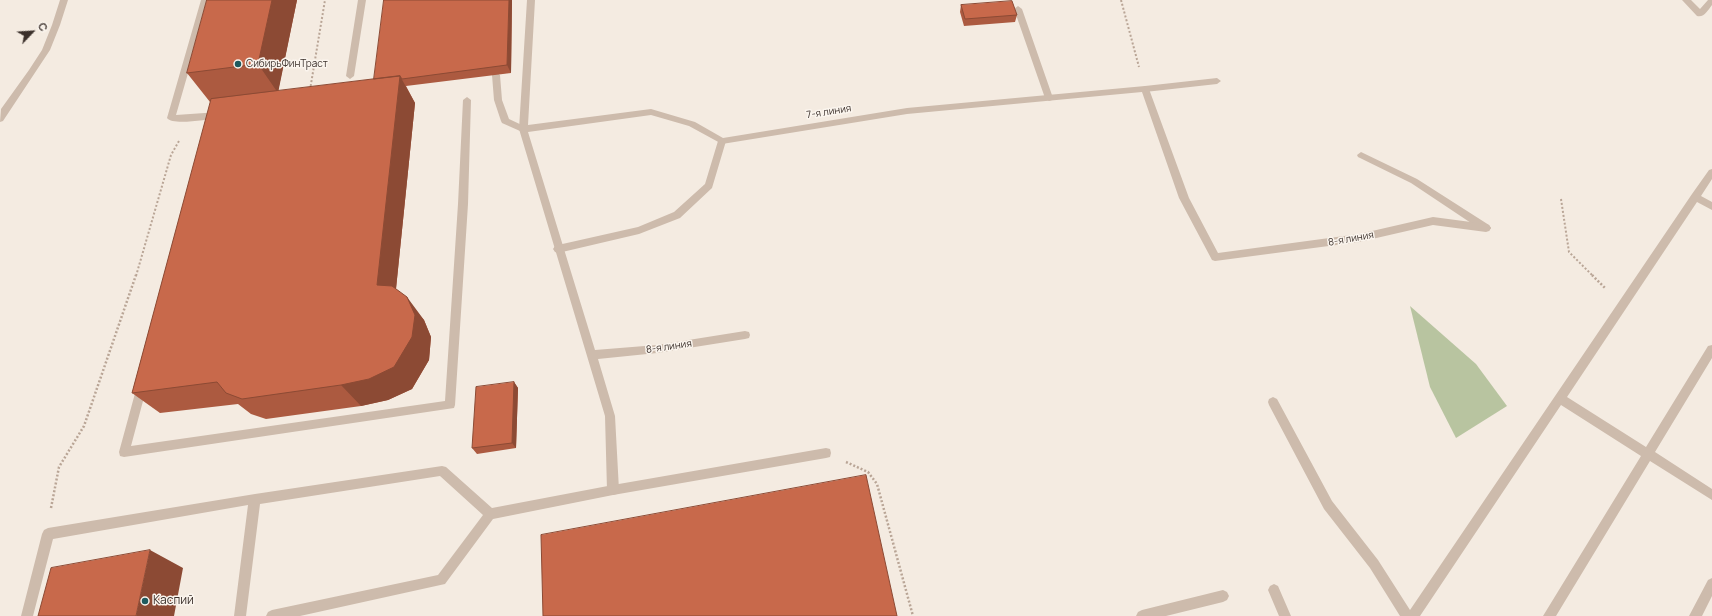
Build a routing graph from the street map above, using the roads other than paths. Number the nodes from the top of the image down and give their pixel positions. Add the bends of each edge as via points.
1 (64, 0) edge
2 (205, 0) edge
3 (362, 0) edge
4 (531, 0) edge
5 (1686, 0) edge
6 (1712, 0) edge
7 (1018, 9) dead end
8 (496, 75) edge
9 (350, 76) dead end
10 (1217, 81) dead end
11 (1146, 89) junction
12 (1049, 98) junction
13 (467, 100) dead end
14 (230, 114) edge
15 (217, 115) junction
16 (0, 118) edge
17 (212, 127) edge
18 (523, 129) junction
19 (722, 141) junction
20 (1361, 155) dead end
21 (1712, 172) edge
22 (1695, 197) junction
23 (1712, 206) edge
24 (558, 249) junction
25 (746, 335) dead end
26 (1712, 349) edge
27 (592, 355) junction
28 (144, 376) edge
29 (1560, 398) junction
30 (1273, 402) dead end
31 (826, 453) road end
32 (1648, 454) junction
33 (613, 490) junction
34 (1712, 495) edge
35 (255, 499) junction
36 (490, 514) junction
37 (1712, 584) edge
38 (1274, 590) dead end
39 (1222, 596) dead end
40 (1168, 613) edge
41 (26, 616) edge
42 (240, 616) edge
43 (272, 616) edge
44 (1142, 616) edge
45 (1285, 616) edge
46 (1407, 616) edge
47 (1413, 616) edge
48 (1549, 616) edge
49 (1695, 616) edge

1 - 16 street via 58,24 37,65
2 - 15 street via 171,118
3 - 9 street
4 - 18 street
5 - 6 street via 1700,14
7 - 12 street
8 - 18 street via 498,100 505,121
10 - 11 street, 7-я линия
11 - 12 street, 7-я линия
11 - 20 street, 8-я линия via 1184,198 1215,257 1359,238 1433,221 1486,228 1414,181
12 - 19 street, 7-я линия via 907,111
13 - 28 street via 450,405 124,452
14 - 15 street
15 - 17 street
18 - 19 street via 651,112 692,124
18 - 24 street
19 - 24 street via 709,186 677,215 639,230
21 - 22 street
22 - 23 street
22 - 29 street
24 - 27 street
25 - 27 street, 8-я линия via 657,349
26 - 32 street
27 - 33 street via 610,416
29 - 32 street
29 - 47 street
30 - 46 street via 1328,506 1374,564
31 - 33 street
32 - 34 street
32 - 48 street
33 - 36 street
35 - 36 street via 442,471
35 - 41 street via 48,534
35 - 42 street
36 - 43 street via 441,580
37 - 49 street
38 - 45 street
39 - 40 street
40 - 44 street

